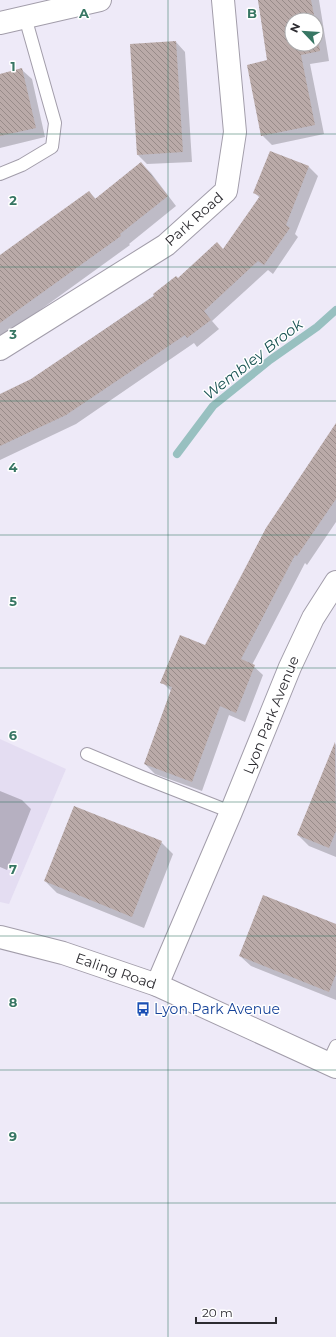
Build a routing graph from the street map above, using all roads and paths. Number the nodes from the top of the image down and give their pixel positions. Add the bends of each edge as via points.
1 (100, 0) edge
2 (223, 0) edge
3 (25, 17) junction
4 (0, 23) edge
5 (0, 174) edge
6 (0, 349) edge
7 (336, 582) edge
8 (87, 754) dead end
9 (231, 812) junction
10 (0, 937) edge
11 (157, 985) junction
12 (333, 1059) edge

1 - 3 street
2 - 6 street, Park Road via 235,132 226,191 166,245
3 - 4 street
3 - 5 lane via 55,122 52,147 22,165
7 - 9 street, Lyon Park Avenue via 313,618 290,667
8 - 9 lane
9 - 11 street, Lyon Park Avenue
10 - 11 street, Ealing Road via 63,953
11 - 12 street, Ealing Road

